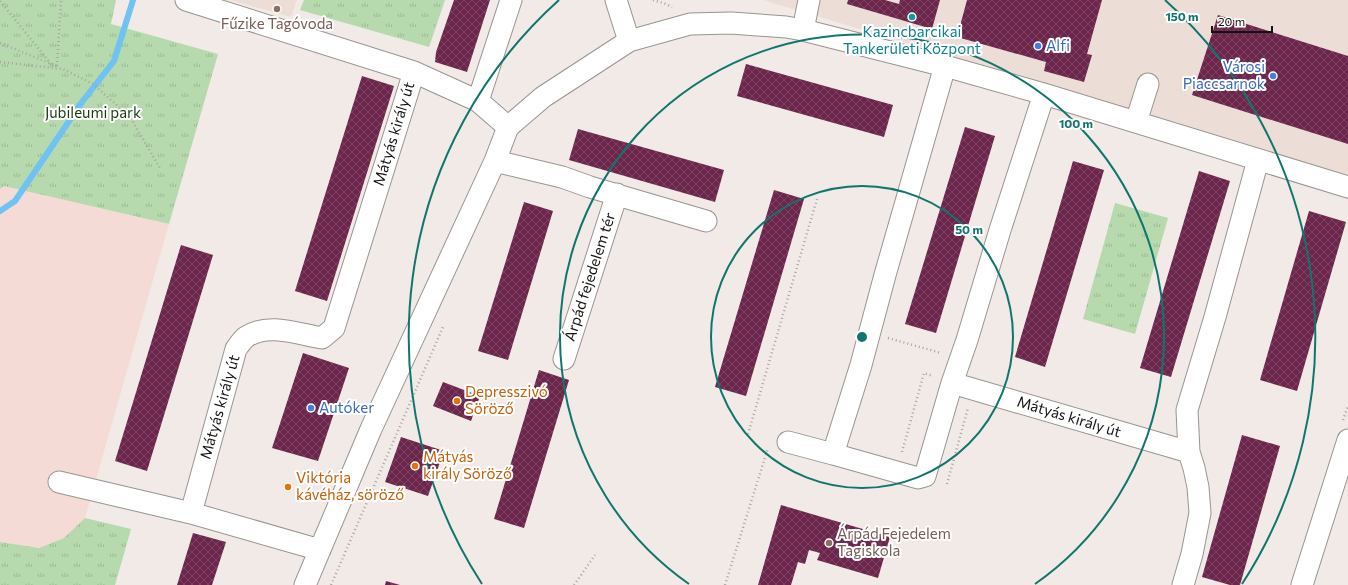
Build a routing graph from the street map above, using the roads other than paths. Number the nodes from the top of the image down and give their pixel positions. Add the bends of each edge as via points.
1 (186, 0) edge
2 (511, 0) edge
3 (616, 0) edge
4 (809, 0) edge
5 (803, 30) junction
6 (629, 41) junction
7 (945, 66) junction
8 (414, 72) junction
9 (1148, 84) dead end
10 (1044, 94) junction
11 (478, 101) junction
12 (1136, 122) junction
13 (508, 127) junction
14 (1258, 160) junction
15 (495, 161) junction
16 (1348, 187) edge
17 (617, 194) junction
18 (706, 221) dead end
19 (564, 358) dead end
20 (945, 381) junction
21 (1348, 440) edge
22 (778, 444) road end
23 (1189, 452) junction
24 (833, 454) junction
25 (59, 482) dead end
26 (191, 513) junction
27 (320, 550) junction
28 (305, 585) edge
29 (1183, 585) edge
30 (1302, 585) edge

1 - 8 street, Mátyás király út
2 - 11 street
3 - 6 street
4 - 5 street
5 - 6 street via 731,23 688,24
5 - 7 street
6 - 13 street via 542,97
7 - 10 street
7 - 24 street
8 - 11 street, Mátyás király út
8 - 26 street, Mátyás király út via 334,328 322,338 265,330 246,337 236,348
9 - 12 street
10 - 12 street
10 - 20 street via 961,359
11 - 13 street, Mátyás király út
12 - 14 street
13 - 15 street
14 - 16 street
14 - 23 street via 1187,410
15 - 17 street, Árpád fejedelem tér via 562,177
15 - 27 street via 371,429
17 - 18 street, Árpád fejedelem tér
17 - 19 street, Árpád fejedelem tér
20 - 23 street, Mátyás király út
20 - 24 street via 925,476 918,478
21 - 30 street
22 - 24 street
23 - 29 street via 1198,487 1200,513
25 - 26 street
26 - 27 street
27 - 28 street

